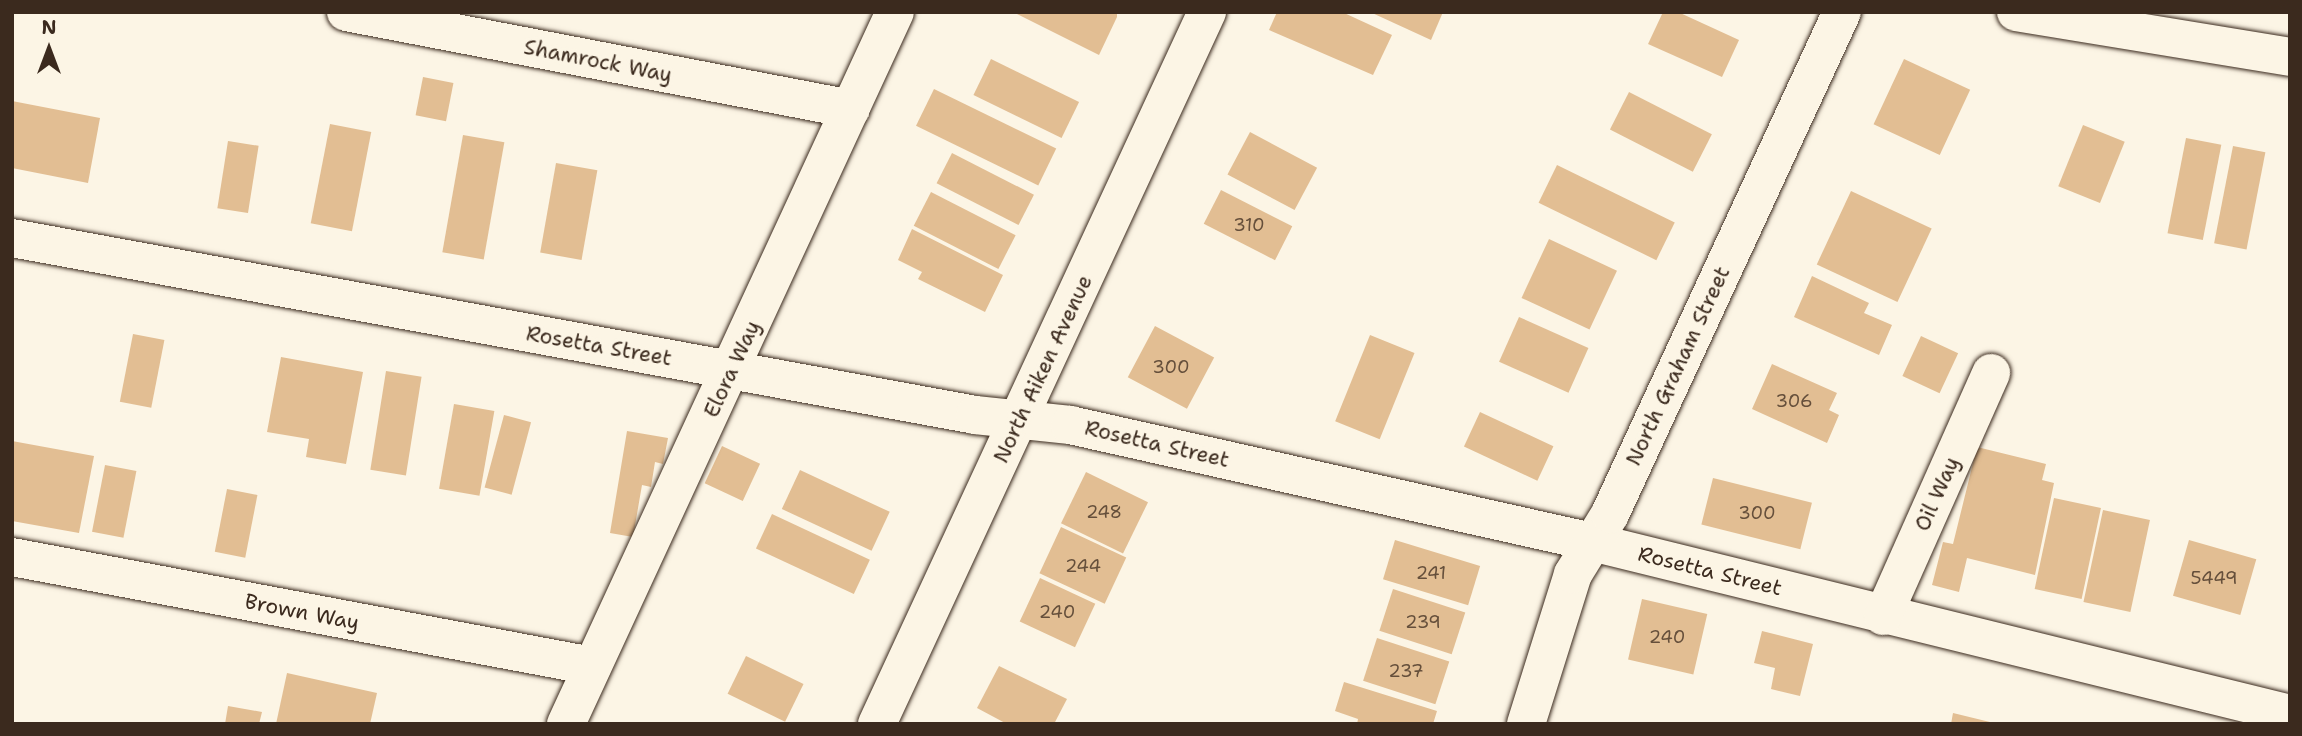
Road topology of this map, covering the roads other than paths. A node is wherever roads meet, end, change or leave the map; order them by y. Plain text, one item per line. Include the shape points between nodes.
1 (346, 12) edge
2 (895, 12) edge
3 (1207, 12) edge
4 (1842, 12) edge
5 (2016, 12) edge
6 (2290, 57) edge
7 (851, 109) junction
8 (12, 238) edge
9 (732, 370) junction
10 (1991, 373) dead end
11 (1021, 418) junction
12 (1592, 542) junction
13 (12, 558) edge
14 (1883, 616) junction
15 (592, 666) junction
16 (2290, 714) edge
17 (566, 724) edge
18 (877, 724) edge
19 (1526, 724) edge

1 - 7 street, Shamrock Way
2 - 7 street, Elora Way
3 - 11 street, North Aiken Avenue
4 - 12 street, North Graham Street via 1610,514
5 - 6 street
7 - 9 street, Elora Way
8 - 9 street, Rosetta Street
9 - 11 street, Rosetta Street via 975,415
9 - 15 street, Elora Way
10 - 14 street, Oil Way
11 - 12 street, Rosetta Street via 1070,425
11 - 18 street, North Aiken Avenue
12 - 14 street, Rosetta Street
12 - 19 street, North Graham Street via 1573,574
13 - 15 street, Brown Way
14 - 16 street, Rosetta Street
15 - 17 street, Elora Way

